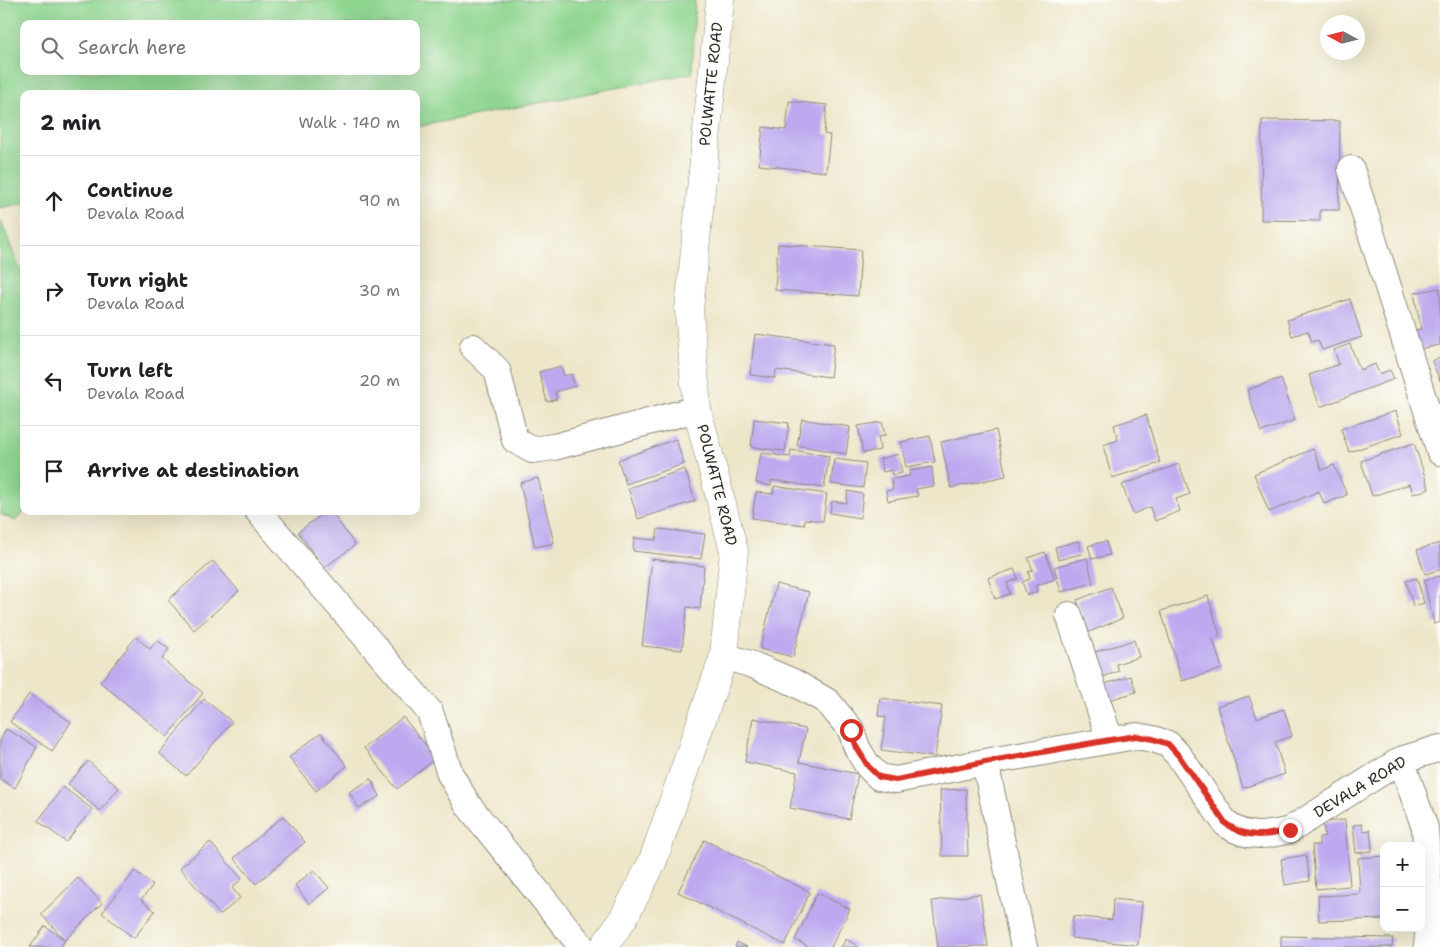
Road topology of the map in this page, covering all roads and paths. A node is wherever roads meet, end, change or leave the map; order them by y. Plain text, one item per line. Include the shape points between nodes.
1 (720, 0) edge
2 (1351, 169) dead end
3 (473, 347) dead end
4 (697, 409) junction
5 (1440, 452) edge
6 (261, 515) edge
7 (1069, 615) dead end
8 (724, 656) junction
9 (1110, 740) junction
10 (1440, 748) edge
11 (1401, 760) junction
12 (985, 762) junction
13 (582, 947) edge
14 (604, 947) edge
15 (1024, 947) edge
16 (1427, 947) edge

1 - 4 street, POLWATTE ROAD via 689,310
2 - 5 street
3 - 4 street via 497,370 515,440 532,450 554,448
4 - 8 street, POLWATTE ROAD via 734,551
6 - 13 street via 430,712 450,774 468,805
7 - 9 street
8 - 12 street, DEVALA ROAD via 793,682 828,702 851,730 857,748 879,777 896,780
8 - 14 street, POLWATTE ROAD via 652,863
9 - 11 street, DEVALA ROAD via 1136,736 1168,744 1226,824 1245,834 1275,834 1290,830
9 - 12 street, DEVALA ROAD
10 - 11 street, DEVALA ROAD
11 - 16 street via 1425,828 1430,906
12 - 15 street

